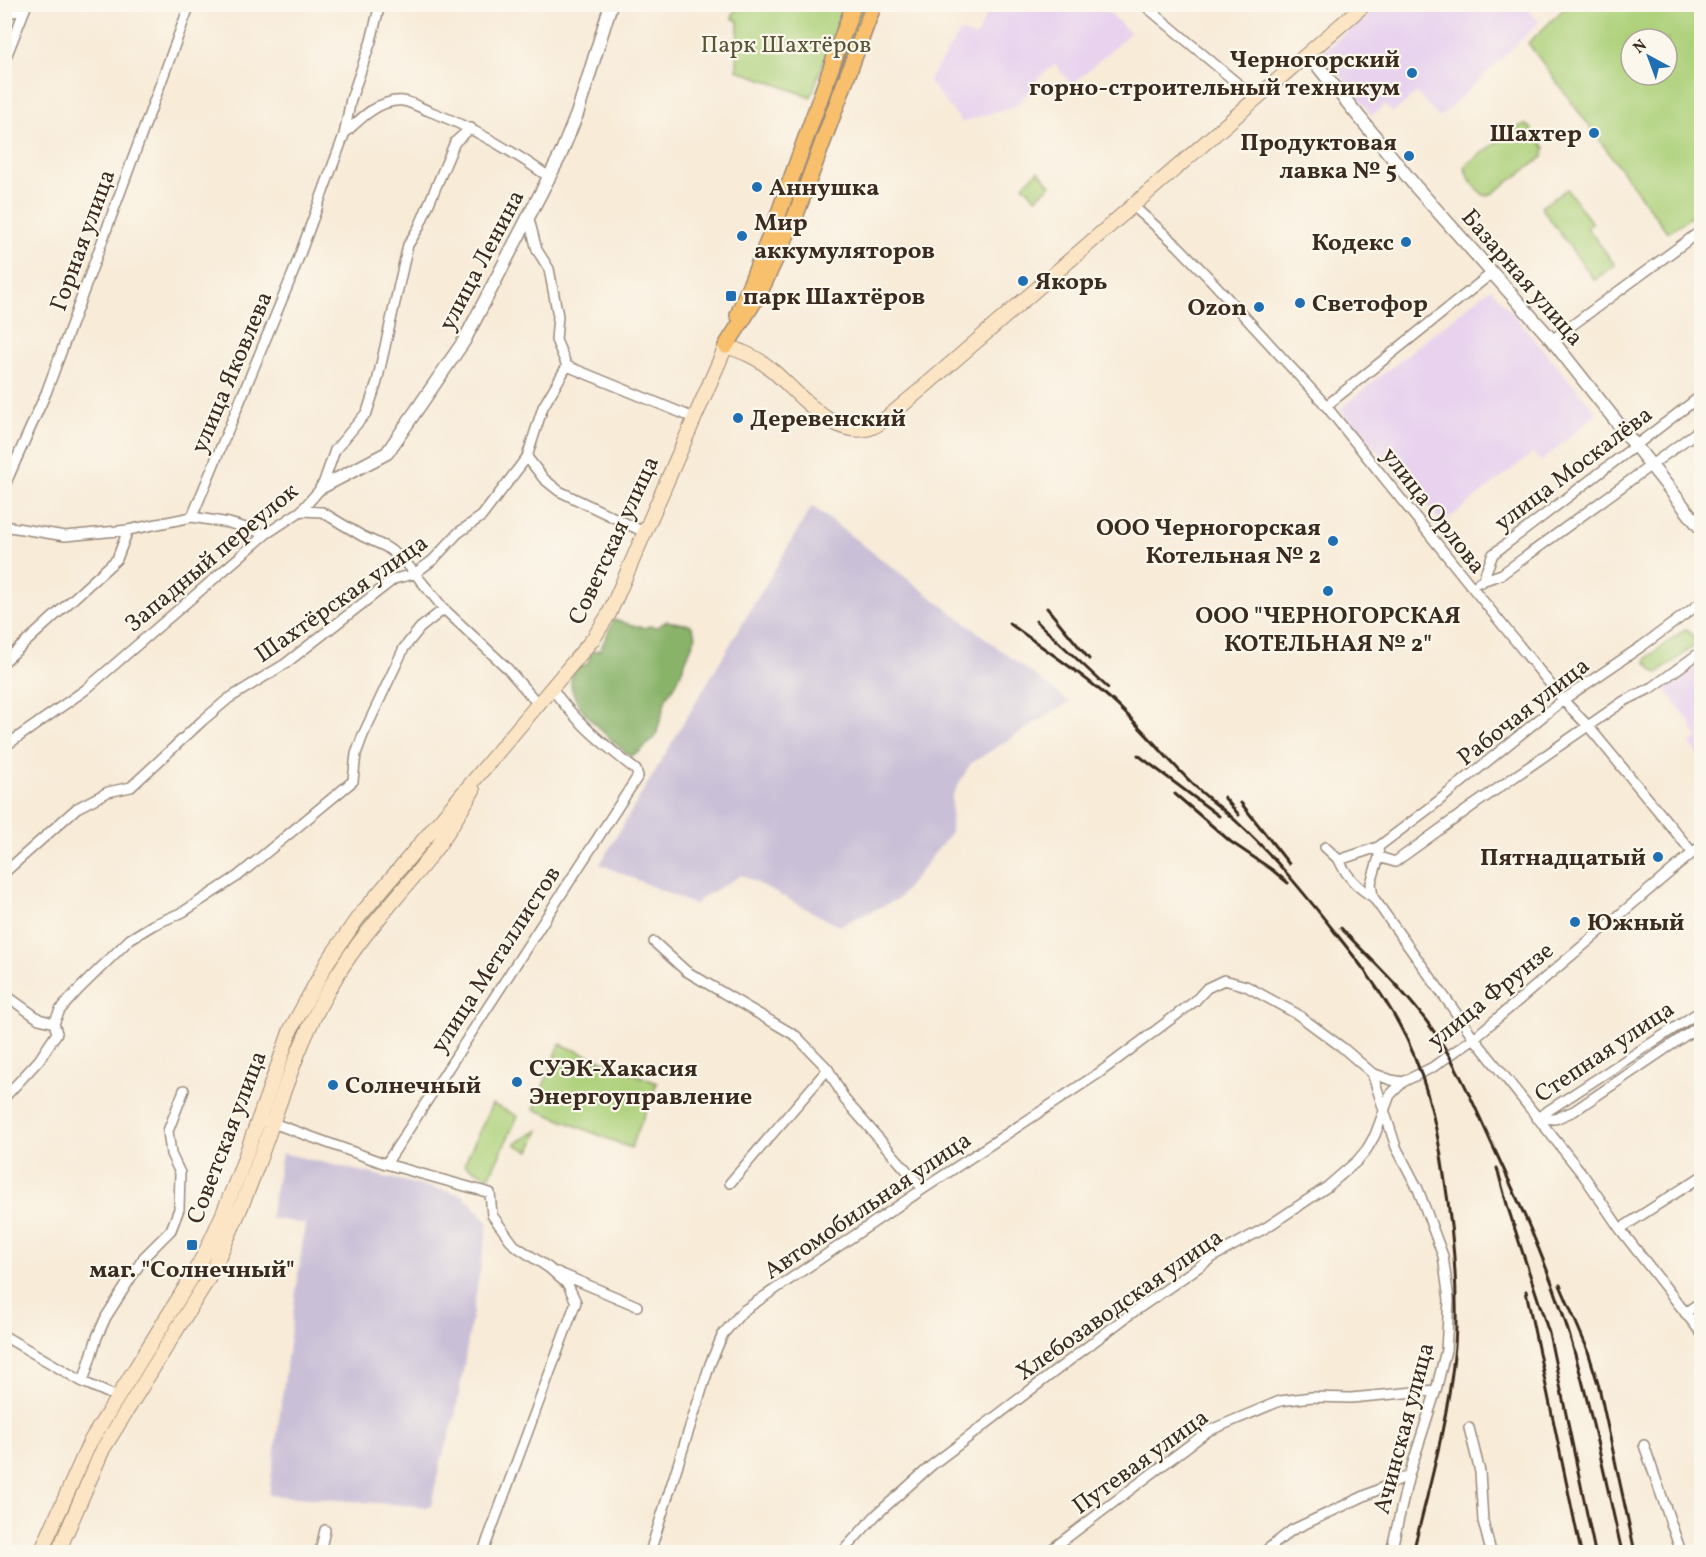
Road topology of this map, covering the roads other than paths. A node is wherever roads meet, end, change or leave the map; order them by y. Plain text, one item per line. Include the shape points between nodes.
1 (190, 4) edge
2 (380, 4) edge
3 (611, 4) edge
4 (854, 4) edge
5 (874, 4) edge
6 (1143, 4) edge
7 (1365, 4) edge
8 (26, 7) edge
9 (4, 10) edge
10 (4, 31) edge
11 (13, 40) junction
12 (1308, 54) junction
13 (4, 62) edge
14 (1256, 99) junction
15 (471, 128) junction
16 (344, 135) junction
17 (549, 177) junction
18 (1132, 206) junction
19 (529, 219) junction
20 (1701, 231) edge
21 (1492, 273) junction
22 (1552, 340) junction
23 (726, 346) junction
24 (567, 366) junction
25 (1701, 394) edge
26 (1326, 406) junction
27 (694, 418) junction
28 (1701, 428) edge
29 (1634, 445) junction
30 (527, 457) junction
31 (1651, 466) junction
32 (4, 487) edge
33 (322, 487) junction
34 (301, 511) junction
35 (192, 517) junction
36 (4, 526) edge
37 (128, 530) junction
38 (1701, 530) edge
39 (644, 532) junction
40 (266, 534) junction
41 (414, 574) junction
42 (1482, 582) junction
43 (1468, 584) junction
44 (1701, 602) edge
45 (444, 609) junction
46 (1701, 651) edge
47 (4, 662) edge
48 (552, 688) junction
49 (1563, 700) junction
50 (538, 705) junction
51 (1589, 727) junction
52 (6, 748) edge
53 (490, 763) junction
54 (1701, 845) edge
55 (1325, 847) dead end
56 (1379, 852) junction
57 (1692, 852) junction
58 (1339, 860) junction
59 (4, 873) edge
60 (1373, 897) junction
61 (654, 942) dead end
62 (4, 994) edge
63 (1701, 1010) edge
64 (54, 1023) junction
65 (1701, 1024) edge
66 (1474, 1038) junction
67 (276, 1069) junction
68 (828, 1069) junction
69 (1372, 1073) junction
70 (291, 1074) junction
71 (1403, 1082) junction
72 (184, 1090) dead end
73 (4, 1098) edge
74 (1384, 1108) junction
75 (260, 1118) junction
76 (1537, 1118) junction
77 (273, 1123) junction
78 (386, 1164) junction
79 (1701, 1176) edge
80 (730, 1183) dead end
81 (923, 1189) junction
82 (1620, 1229) junction
83 (549, 1268) junction
84 (1701, 1301) edge
85 (637, 1306) dead end
86 (1685, 1313) junction
87 (1701, 1334) edge
88 (4, 1336) edge
89 (83, 1382) junction
90 (1436, 1390) junction
91 (117, 1397) junction
92 (1469, 1428) dead end
93 (1644, 1445) dead end
94 (1409, 1475) junction
95 (325, 1530) dead end
96 (41, 1552) edge
97 (58, 1552) edge
98 (320, 1552) edge
99 (483, 1552) edge
100 (650, 1552) edge
101 (842, 1552) edge
102 (1048, 1552) edge
103 (1264, 1552) edge
104 (1391, 1552) edge
105 (1491, 1552) edge
106 (1681, 1552) edge

1 - 32 street, Горная улица via 46,393
2 - 16 street, улица Яковлева
3 - 17 street, улица Ленина via 576,114
4 - 23 main road, Советская улица via 776,221
5 - 23 main road, Советская улица via 795,217 759,294
6 - 14 street
7 - 12 main road
8 - 9 street via 13,12
8 - 11 street
10 - 11 street
11 - 13 street
12 - 14 main road
12 - 21 street, Базарная улица
14 - 18 main road
15 - 16 street via 403,101 365,113
15 - 17 street
15 - 33 street, Западный переулок via 455,142 408,244 367,412 335,450
16 - 35 street, улица Яковлева via 293,273
17 - 19 street, улица Ленина
18 - 23 main road via 918,392 872,427 856,430 836,424 769,367
18 - 26 street, улица Орлова via 1178,246
19 - 24 street via 537,250 549,268 558,316 555,340
19 - 33 street, улица Ленина via 464,341 387,453
20 - 22 street
21 - 22 street, Базарная улица
21 - 26 street
22 - 29 street, Базарная улица
23 - 27 main road, Советская улица
24 - 27 street
24 - 30 street, Шахтёрская улица via 543,407
25 - 29 street, улица Москалёва
26 - 43 street, улица Орлова
27 - 39 main road, Советская улица
28 - 31 street, улица Москалёва
29 - 31 street, Базарная улица
29 - 42 street, улица Москалёва via 1493,554
30 - 39 street via 559,491
30 - 41 street, Шахтёрская улица via 482,516
31 - 38 street, Базарная улица
31 - 42 street, улица Москалёва via 1502,574
33 - 34 street, Западный переулок
34 - 40 street, Западный переулок
34 - 41 street via 322,512 386,547
35 - 37 street
35 - 40 street
36 - 37 street via 65,536
37 - 47 street via 117,559
39 - 48 main road, Советская улица via 609,614
40 - 52 street, Западный переулок via 84,690
41 - 45 street
41 - 59 street, Шахтёрская улица via 394,579 285,664 228,699 131,787 108,792 77,808
42 - 43 street, улица Москалёва
43 - 49 street, улица Орлова
44 - 49 street, Рабочая улица
45 - 50 street via 506,667
45 - 64 street via 420,628 404,648 363,735 353,780 238,876 183,912 130,939 60,1010
46 - 51 street, Рабочая улица
48 - 50 main road, Советская улица
48 - 78 street, улица Металлистов via 562,703 638,776
49 - 51 street, улица Орлова
49 - 56 street, Рабочая улица
50 - 53 main road, Советская улица
51 - 56 street, Рабочая улица via 1395,862
51 - 57 street, улица Орлова
53 - 67 main road, Советская улица via 357,919 328,961 291,1029
53 - 70 main road, Советская улица via 447,834 344,962 313,1018
54 - 57 street, улица Фрунзе
55 - 58 street
56 - 58 street
56 - 60 street via 1371,883
57 - 66 street, улица Фрунзе
58 - 60 street via 1354,883
60 - 66 street
61 - 68 street via 686,971 796,1036
62 - 64 street via 39,1019
63 - 76 street, Степная улица
64 - 73 street via 57,1033 39,1060
65 - 76 street, Степная улица via 1574,1111 1555,1119
66 - 71 street, улица Фрунзе via 1433,1067
66 - 76 street
67 - 70 main road
67 - 75 main road, Советская улица
68 - 80 street
68 - 81 street via 845,1100
69 - 71 street
69 - 74 street, Ачинская улица
69 - 81 street, Автомобильная улица via 1297,1014 1246,986 1224,980 1207,988 1099,1073
70 - 77 main road, Советская улица
71 - 74 street, Хлебозаводская улица
72 - 89 street via 168,1131 171,1154 180,1173 179,1209 171,1230 144,1257 106,1317
74 - 90 street, Ачинская улица via 1396,1147 1418,1189 1443,1256 1449,1300 1446,1350
74 - 101 street, Хлебозаводская улица via 1367,1149 1327,1187 1216,1255 1130,1315 932,1465
75 - 77 street
75 - 91 main road, Советская улица via 206,1251
76 - 82 street
77 - 78 street
77 - 97 main road, Советская улица via 208,1279 103,1449
78 - 83 street via 490,1193 492,1215 514,1245
79 - 82 street
81 - 100 street, Автомобильная улица via 743,1311 723,1334
82 - 86 street
83 - 85 street
83 - 99 street via 568,1286 576,1302
84 - 86 street
86 - 87 street
88 - 89 street
89 - 91 street
90 - 94 street, Ачинская улица
90 - 102 street, Путевая улица via 1280,1401 1229,1422 1208,1431
91 - 96 main road, Советская улица via 90,1442
92 - 105 street
93 - 106 street
94 - 103 street via 1292,1530
94 - 104 street, Ачинская улица
95 - 98 street

